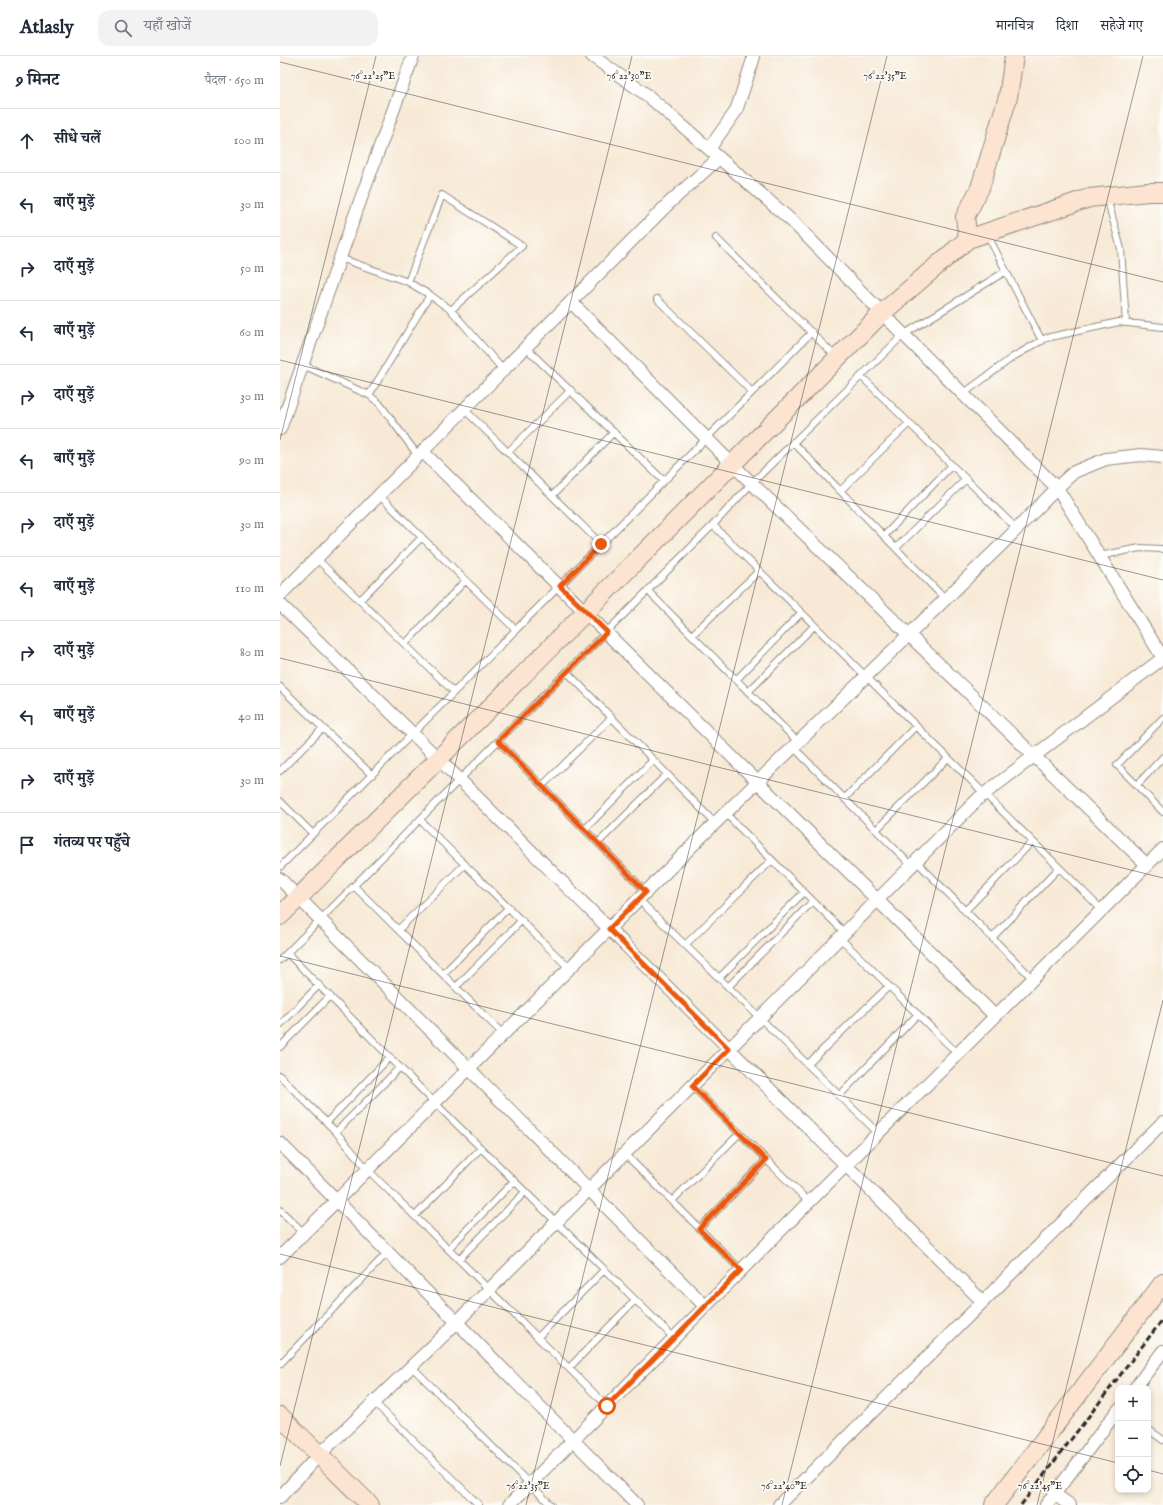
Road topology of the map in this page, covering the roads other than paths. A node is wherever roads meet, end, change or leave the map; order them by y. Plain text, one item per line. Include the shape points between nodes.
1 (413, 56) edge
2 (592, 56) edge
3 (753, 56) edge
4 (1014, 56) edge
5 (709, 149) junction
6 (719, 158) junction
7 (1163, 192) edge
8 (1107, 197) junction
9 (986, 233) junction
10 (716, 238) dead end
11 (968, 239) junction
12 (340, 258) junction
13 (1006, 271) junction
14 (408, 282) junction
15 (430, 295) junction
16 (657, 300) dead end
17 (571, 302) junction
18 (451, 310) junction
19 (882, 313) junction
20 (1126, 323) junction
21 (1163, 327) edge
22 (812, 332) junction
23 (903, 335) junction
24 (1042, 341) junction
25 (526, 348) junction
26 (838, 358) junction
27 (303, 364) junction
28 (504, 371) junction
29 (861, 376) junction
30 (571, 390) junction
31 (752, 392) junction
32 (963, 394) junction
33 (369, 395) junction
34 (465, 410) junction
35 (909, 423) junction
36 (280, 429) edge
37 (614, 432) junction
38 (706, 438) junction
39 (793, 442) junction
40 (508, 452) junction
41 (421, 454) junction
42 (1163, 457) edge
43 (732, 464) junction
44 (952, 465) junction
45 (966, 479) junction
46 (664, 481) junction
47 (752, 483) junction
48 (1056, 488) junction
49 (840, 490) junction
50 (380, 496) junction
51 (552, 496) junction
52 (713, 525) junction
53 (1017, 529) junction
54 (884, 536) junction
55 (422, 537) junction
56 (601, 544) junction
57 (896, 548) junction
58 (1163, 549) edge
59 (1099, 556) junction
60 (317, 559) junction
61 (759, 571) junction
62 (466, 580) junction
63 (560, 586) junction
64 (648, 590) junction
65 (280, 595) edge
66 (360, 600) junction
67 (945, 600) junction
68 (280, 604) edge
69 (586, 612) junction
70 (801, 612) junction
71 (814, 626) junction
72 (516, 630) junction
73 (607, 632) junction
74 (692, 635) junction
75 (908, 635) junction
76 (405, 644) junction
77 (1163, 658) edge
78 (567, 672) junction
79 (866, 676) junction
80 (736, 680) junction
81 (280, 687) edge
82 (454, 692) junction
83 (748, 692) junction
84 (611, 718) junction
85 (1163, 718) edge
86 (916, 726) junction
87 (323, 728) junction
88 (413, 734) junction
89 (498, 741) junction
90 (796, 744) junction
91 (1034, 756) junction
92 (1163, 757) edge
93 (948, 758) junction
94 (439, 759) junction
95 (653, 760) junction
96 (280, 771) edge
97 (667, 774) junction
98 (372, 775) junction
99 (460, 780) junction
100 (758, 781) junction
101 (1137, 785) junction
102 (542, 786) junction
103 (984, 794) junction
104 (845, 798) junction
105 (280, 801) edge
106 (1163, 812) edge
107 (725, 813) junction
108 (420, 820) junction
109 (715, 823) junction
110 (584, 829) junction
111 (876, 830) junction
112 (313, 834) junction
113 (1032, 842) junction
114 (598, 843) junction
115 (1163, 849) edge
116 (772, 860) junction
117 (465, 864) junction
118 (914, 864) junction
119 (1147, 866) junction
120 (280, 867) edge
121 (1059, 868) junction
122 (280, 879) edge
123 (354, 886) junction
124 (804, 892) junction
125 (642, 895) junction
126 (299, 898) junction
127 (878, 900) junction
128 (813, 901) junction
129 (509, 908) junction
130 (1102, 910) junction
131 (965, 911) junction
132 (280, 916) edge
133 (321, 920) junction
134 (522, 920) junction
135 (609, 929) junction
136 (398, 930) junction
137 (843, 936) junction
138 (992, 938) junction
139 (685, 945) junction
140 (288, 953) junction
141 (280, 960) edge
142 (569, 968) junction
143 (443, 974) junction
144 (719, 978) junction
145 (1033, 979) junction
146 (319, 985) junction
147 (889, 986) junction
148 (456, 987) junction
149 (728, 987) junction
150 (330, 996) junction
151 (918, 1014) junction
152 (996, 1016) junction
153 (760, 1018) junction
154 (280, 1025) edge
155 (503, 1034) junction
156 (280, 1047) edge
157 (729, 1049) junction
158 (958, 1054) junction
159 (390, 1057) junction
160 (808, 1064) junction
161 (400, 1067) junction
162 (469, 1068) junction
163 (280, 1076) edge
164 (692, 1086) junction
165 (839, 1096) junction
166 (434, 1102) junction
167 (327, 1122) junction
168 (1163, 1122) edge
169 (336, 1132) junction
170 (740, 1133) junction
171 (878, 1133) junction
172 (280, 1143) edge
173 (481, 1148) junction
174 (624, 1153) junction
175 (766, 1160) junction
176 (846, 1165) junction
177 (368, 1169) junction
178 (514, 1181) junction
179 (589, 1189) junction
180 (525, 1192) junction
181 (337, 1200) junction
182 (672, 1201) junction
183 (809, 1202) junction
184 (280, 1210) edge
185 (415, 1216) junction
186 (556, 1222) junction
187 (699, 1229) junction
188 (304, 1233) junction
189 (448, 1249) junction
190 (388, 1252) junction
191 (280, 1257) edge
192 (459, 1259) junction
193 (604, 1270) junction
194 (741, 1270) junction
195 (1163, 1283) edge
196 (489, 1289) junction
197 (635, 1300) junction
198 (983, 1302) junction
199 (706, 1306) junction
200 (456, 1322) junction
201 (538, 1337) junction
202 (674, 1338) junction
203 (1163, 1351) edge
204 (280, 1364) edge
205 (1159, 1365) edge
206 (411, 1366) junction
207 (569, 1368) junction
208 (1138, 1385) edge
209 (374, 1402) junction
210 (607, 1406) junction
211 (1115, 1414) edge
212 (280, 1416) edge
213 (1151, 1431) edge
214 (573, 1440) junction
215 (1163, 1440) edge
216 (319, 1455) junction
217 (530, 1484) junction
218 (1054, 1494) junction
219 (280, 1497) edge
220 (370, 1505) edge
221 (479, 1505) edge
222 (508, 1505) edge
223 (551, 1505) edge
224 (637, 1505) edge
225 (779, 1505) edge
226 (994, 1505) edge
227 (1046, 1505) edge
228 (1070, 1505) edge

1 - 12 street
2 - 5 street via 647,95
3 - 5 street via 736,111
4 - 11 street via 1008,97 980,188 965,217
5 - 6 street
6 - 17 street via 668,204
6 - 19 street via 792,222
7 - 8 street
8 - 9 street via 1089,198
8 - 20 lane via 1121,249
9 - 11 street
9 - 13 lane
10 - 22 lane
11 - 19 street
12 - 14 lane
12 - 27 street
13 - 23 lane
13 - 24 lane
14 - 15 lane
14 - 18 lane via 442,195 522,246
15 - 18 lane
15 - 33 lane
16 - 31 lane
17 - 25 street
17 - 38 street
18 - 28 lane
19 - 23 street
19 - 26 street
20 - 21 lane
20 - 24 lane via 1119,322
22 - 26 lane
22 - 31 lane
23 - 29 lane
23 - 32 street
24 - 32 lane via 1012,356
25 - 28 street
25 - 30 lane
26 - 43 street
27 - 33 lane
27 - 36 street
28 - 34 street
29 - 35 lane
29 - 39 lane
30 - 37 lane
30 - 40 lane
31 - 38 lane
32 - 48 street
33 - 41 lane via 379,403
34 - 40 lane
34 - 41 street
35 - 44 lane
35 - 49 lane
37 - 46 lane
37 - 51 lane
38 - 43 street
38 - 46 lane
39 - 47 lane
39 - 49 lane
40 - 51 lane
41 - 50 street
41 - 63 street
42 - 48 street via 1140,454 1106,459 1074,472
43 - 47 street
43 - 69 street
44 - 45 lane
44 - 54 lane
45 - 53 lane
45 - 57 lane
46 - 56 lane
47 - 52 lane
47 - 75 street
48 - 53 street
48 - 59 street
49 - 54 lane
50 - 55 lane
50 - 60 street
51 - 56 lane
52 - 61 lane
52 - 64 lane
53 - 67 street
54 - 57 lane
55 - 62 lane
55 - 66 lane
56 - 63 lane
57 - 67 lane
58 - 59 lane via 1140,548
59 - 77 street
60 - 65 street
60 - 66 lane
61 - 70 lane
61 - 74 lane
62 - 72 lane
62 - 76 lane
63 - 69 street
63 - 72 lane
64 - 73 lane
64 - 74 lane
66 - 76 lane
67 - 75 street
68 - 88 street
69 - 73 street
69 - 94 street
70 - 71 lane
70 - 80 lane
71 - 79 lane
71 - 83 lane
72 - 82 lane
73 - 78 lane
73 - 100 street
74 - 80 lane
75 - 79 street
75 - 91 street
76 - 82 lane
77 - 91 street
78 - 84 lane
78 - 89 lane
79 - 86 lane
79 - 90 street
80 - 83 lane
81 - 87 lane
82 - 88 lane
83 - 90 lane
84 - 95 lane
84 - 102 lane
85 - 101 lane via 1117,765
86 - 93 lane
86 - 104 lane
87 - 96 lane
87 - 98 lane
88 - 94 street
88 - 98 lane
89 - 99 lane
89 - 102 lane
90 - 100 street
90 - 104 lane
91 - 103 street
91 - 119 street
92 - 101 lane
93 - 103 lane
93 - 111 lane
94 - 99 street
94 - 126 street
95 - 97 lane
95 - 110 lane
97 - 109 lane
97 - 114 lane
98 - 112 lane
99 - 108 lane
99 - 135 street
100 - 107 street
100 - 127 street
101 - 106 lane
102 - 110 lane
103 - 113 lane
103 - 118 street
104 - 111 lane
105 - 112 lane
107 - 109 street
107 - 116 lane
108 - 117 lane
108 - 123 lane
109 - 125 street
110 - 114 lane
111 - 118 lane
112 - 120 lane
113 - 121 lane
113 - 131 lane
114 - 125 lane
115 - 119 street
116 - 124 lane
116 - 139 lane
117 - 129 lane
117 - 136 lane
118 - 127 street
118 - 131 lane
119 - 130 street
121 - 130 lane
121 - 138 lane
122 - 126 street
123 - 133 lane
123 - 136 lane
124 - 128 lane
124 - 144 lane
125 - 135 street
125 - 139 lane
126 - 132 street
126 - 133 street
127 - 137 street
127 - 152 street
128 - 137 lane
128 - 149 lane
129 - 134 lane
129 - 143 lane
130 - 145 street
131 - 138 lane
133 - 140 lane
133 - 162 street
134 - 142 lane
134 - 148 lane
135 - 142 street
135 - 157 street
136 - 143 lane
137 - 147 lane
137 - 153 street
138 - 145 lane
139 - 144 lane
140 - 141 lane
140 - 146 lane
142 - 155 street
143 - 148 lane
144 - 149 lane
145 - 152 street
146 - 150 lane
146 - 154 lane
147 - 151 lane
147 - 160 lane
148 - 155 lane
149 - 153 lane
150 - 156 lane
150 - 159 lane
151 - 158 lane
151 - 165 lane
152 - 158 street
153 - 157 street
153 - 160 lane
155 - 162 street
157 - 164 street
157 - 176 street
158 - 171 street
159 - 161 lane
159 - 167 lane
160 - 165 lane
161 - 166 lane
161 - 169 lane
162 - 166 street
162 - 179 street
163 - 167 lane
164 - 170 lane
164 - 174 street
165 - 171 lane
166 - 173 lane
166 - 177 street
167 - 169 lane
168 - 198 street
169 - 177 lane
170 - 175 lane
170 - 182 lane
171 - 176 street
172 - 181 street
173 - 178 lane
173 - 185 lane
174 - 179 street
174 - 182 lane
175 - 183 lane
175 - 187 lane
176 - 183 street
176 - 198 street
177 - 181 street
177 - 185 lane
178 - 180 lane
178 - 189 lane
179 - 186 street
179 - 199 street
180 - 186 lane
180 - 192 lane
181 - 188 street
181 - 190 street
182 - 187 lane
183 - 194 street
184 - 188 lane
185 - 189 lane
186 - 193 lane
186 - 196 street
187 - 194 lane
188 - 191 street
189 - 192 lane
190 - 200 street
190 - 204 lane
192 - 196 lane
193 - 197 lane
193 - 201 lane
194 - 199 street
195 - 226 street
196 - 200 street
196 - 201 lane
197 - 202 lane
197 - 207 lane
198 - 225 street
199 - 202 street
200 - 206 street
200 - 214 street
201 - 207 lane
202 - 210 street
203 - 205 street
205 - 208 street
206 - 209 street
206 - 217 lane
207 - 210 lane
209 - 216 street
209 - 221 lane
210 - 214 street
211 - 218 street
212 - 216 street
213 - 215 lane
214 - 217 street
214 - 224 street
216 - 219 street
216 - 220 street
217 - 222 street
217 - 223 lane
218 - 227 street
218 - 228 street

